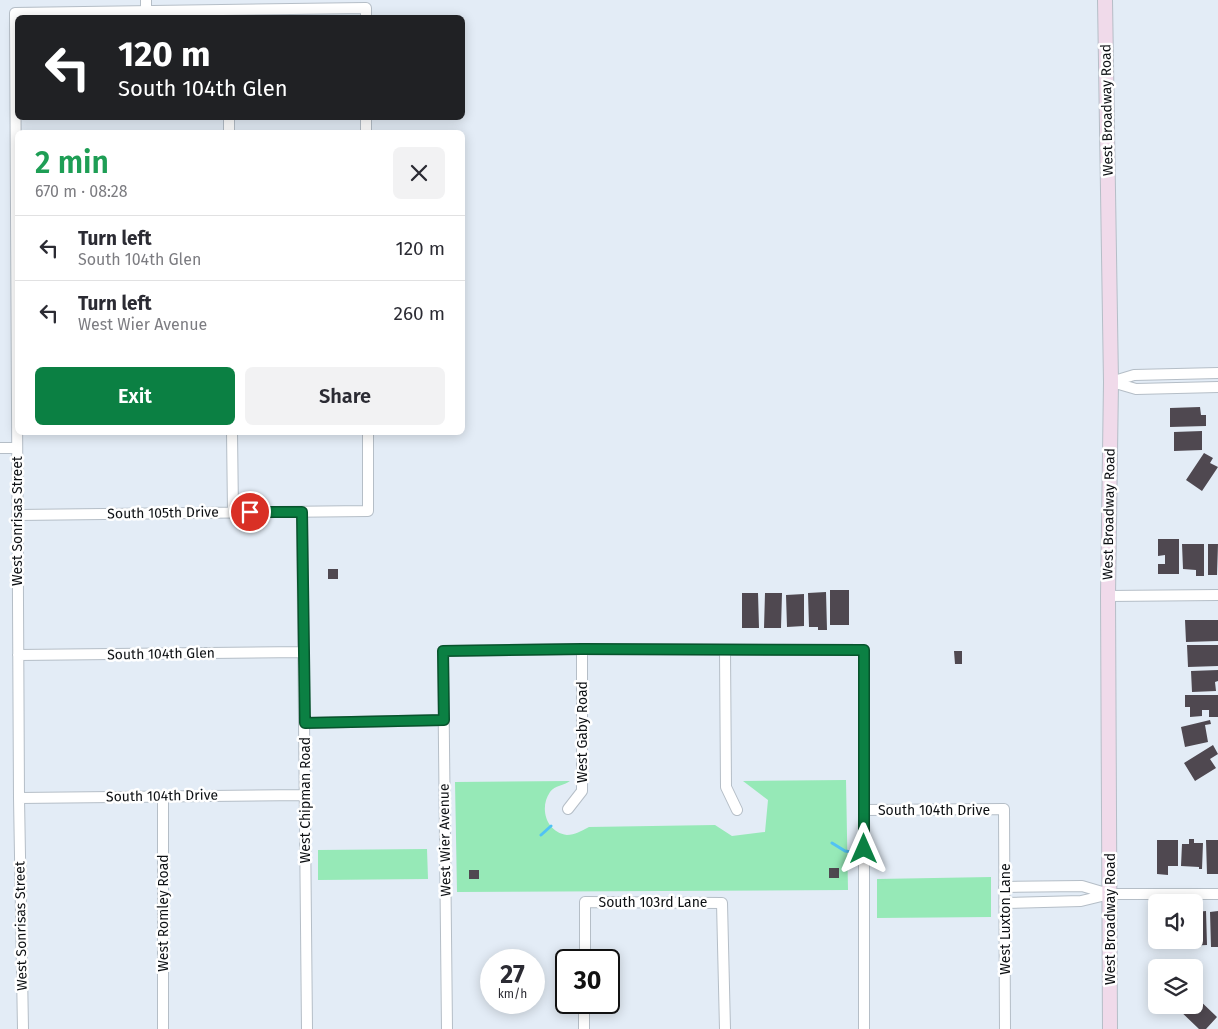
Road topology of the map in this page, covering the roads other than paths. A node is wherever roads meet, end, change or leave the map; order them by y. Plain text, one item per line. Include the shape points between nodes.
1 (1105, 0) edge
2 (146, 5) edge
3 (366, 13) edge
4 (228, 14) edge
5 (15, 15) edge
6 (1218, 373) edge
7 (1111, 382) junction
8 (1218, 387) edge
9 (17, 435) edge
10 (232, 435) edge
11 (368, 435) edge
12 (0, 448) edge
13 (17, 448) junction
14 (233, 512) junction
15 (302, 512) junction
16 (17, 515) junction
17 (1108, 596) junction
18 (1218, 596) edge
19 (582, 649) junction
20 (725, 651) junction
21 (304, 652) junction
22 (18, 656) junction
23 (444, 720) junction
24 (305, 723) junction
25 (305, 794) junction
26 (163, 796) junction
27 (19, 798) junction
28 (568, 809) dead end
29 (737, 810) dead end
30 (864, 810) junction
31 (1004, 810) joint
32 (1004, 887) junction
33 (1110, 894) junction
34 (1218, 894) edge
35 (1005, 903) junction
36 (584, 949) edge
37 (584, 1014) edge
38 (23, 1029) edge
39 (163, 1029) edge
40 (307, 1029) edge
41 (447, 1029) edge
42 (584, 1029) edge
43 (725, 1029) edge
44 (864, 1029) edge
45 (1005, 1029) edge
46 (1110, 1029) edge

1 - 7 main road, West Broadway Road
2 - 4 street
2 - 5 street, West Sonrisas Street
3 - 4 street
6 - 7 street via 1134,375
7 - 8 street via 1136,389
7 - 17 main road, West Broadway Road
9 - 13 street, West Sonrisas Street
10 - 14 street
11 - 15 street, South 105th Drive via 368,511
12 - 13 street
13 - 16 street, West Sonrisas Street
14 - 15 street, South 105th Drive
14 - 16 street, South 105th Drive
15 - 21 street, West Chipman Road
16 - 22 street, West Sonrisas Street
17 - 18 street
17 - 33 main road, West Broadway Road
19 - 20 street
19 - 23 street, West Wier Avenue via 443,651
19 - 28 street, West Gaby Road via 582,792
20 - 29 street via 726,787
20 - 30 street via 864,650
21 - 22 street, South 104th Glen
21 - 24 street, West Chipman Road
22 - 27 street, West Sonrisas Street
23 - 24 street
23 - 41 street, West Wier Avenue
24 - 25 street, West Chipman Road
25 - 26 street, South 104th Drive
25 - 40 street, West Chipman Road
26 - 27 street, South 104th Drive
26 - 39 street, West Romley Road
27 - 38 street, West Sonrisas Street
30 - 31 street, South 104th Drive
30 - 44 street
31 - 32 street, West Luxton Lane
32 - 33 street via 1082,886
32 - 35 street, West Luxton Lane
33 - 34 street
33 - 35 street via 1081,901
33 - 46 main road, West Broadway Road
35 - 45 street, West Luxton Lane
36 - 43 street, South 103rd Lane via 585,902 722,903
37 - 42 street

